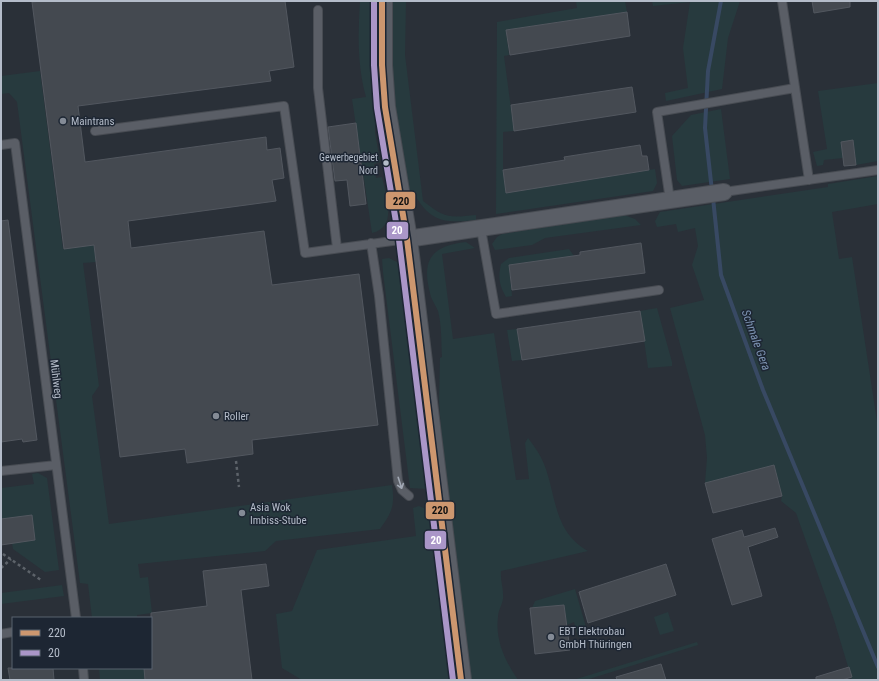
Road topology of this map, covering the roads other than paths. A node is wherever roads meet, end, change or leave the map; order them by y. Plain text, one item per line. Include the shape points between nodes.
1 (382, 1) edge
2 (782, 1) edge
3 (318, 10) dead end
4 (795, 88) junction
5 (96, 131) dead end
6 (1, 145) edge
7 (878, 170) edge
8 (809, 180) junction
9 (724, 192) joint
10 (670, 200) junction
11 (481, 229) junction
12 (407, 239) junction
13 (371, 243) junction
14 (337, 248) junction
15 (659, 290) dead end
16 (56, 465) junction
17 (1, 471) edge
18 (408, 496) dead end
19 (76, 617) edge
20 (12, 632) edge
21 (1, 634) edge
22 (83, 669) edge
23 (84, 680) edge
24 (461, 680) edge

1 - 12 street via 385,107
2 - 4 lane
3 - 14 lane via 318,88
4 - 8 lane
4 - 10 lane via 657,112
5 - 14 lane via 284,106 304,253
6 - 16 lane, Mühlweg via 15,143
7 - 8 lane
8 - 9 lane
9 - 10 street
10 - 11 street
11 - 12 street
11 - 15 lane via 496,314
12 - 13 lane
12 - 24 street
13 - 14 lane
13 -> 18 lane via 398,481
16 - 17 lane
16 - 19 lane, Mühlweg
20 - 21 lane
22 - 23 lane

